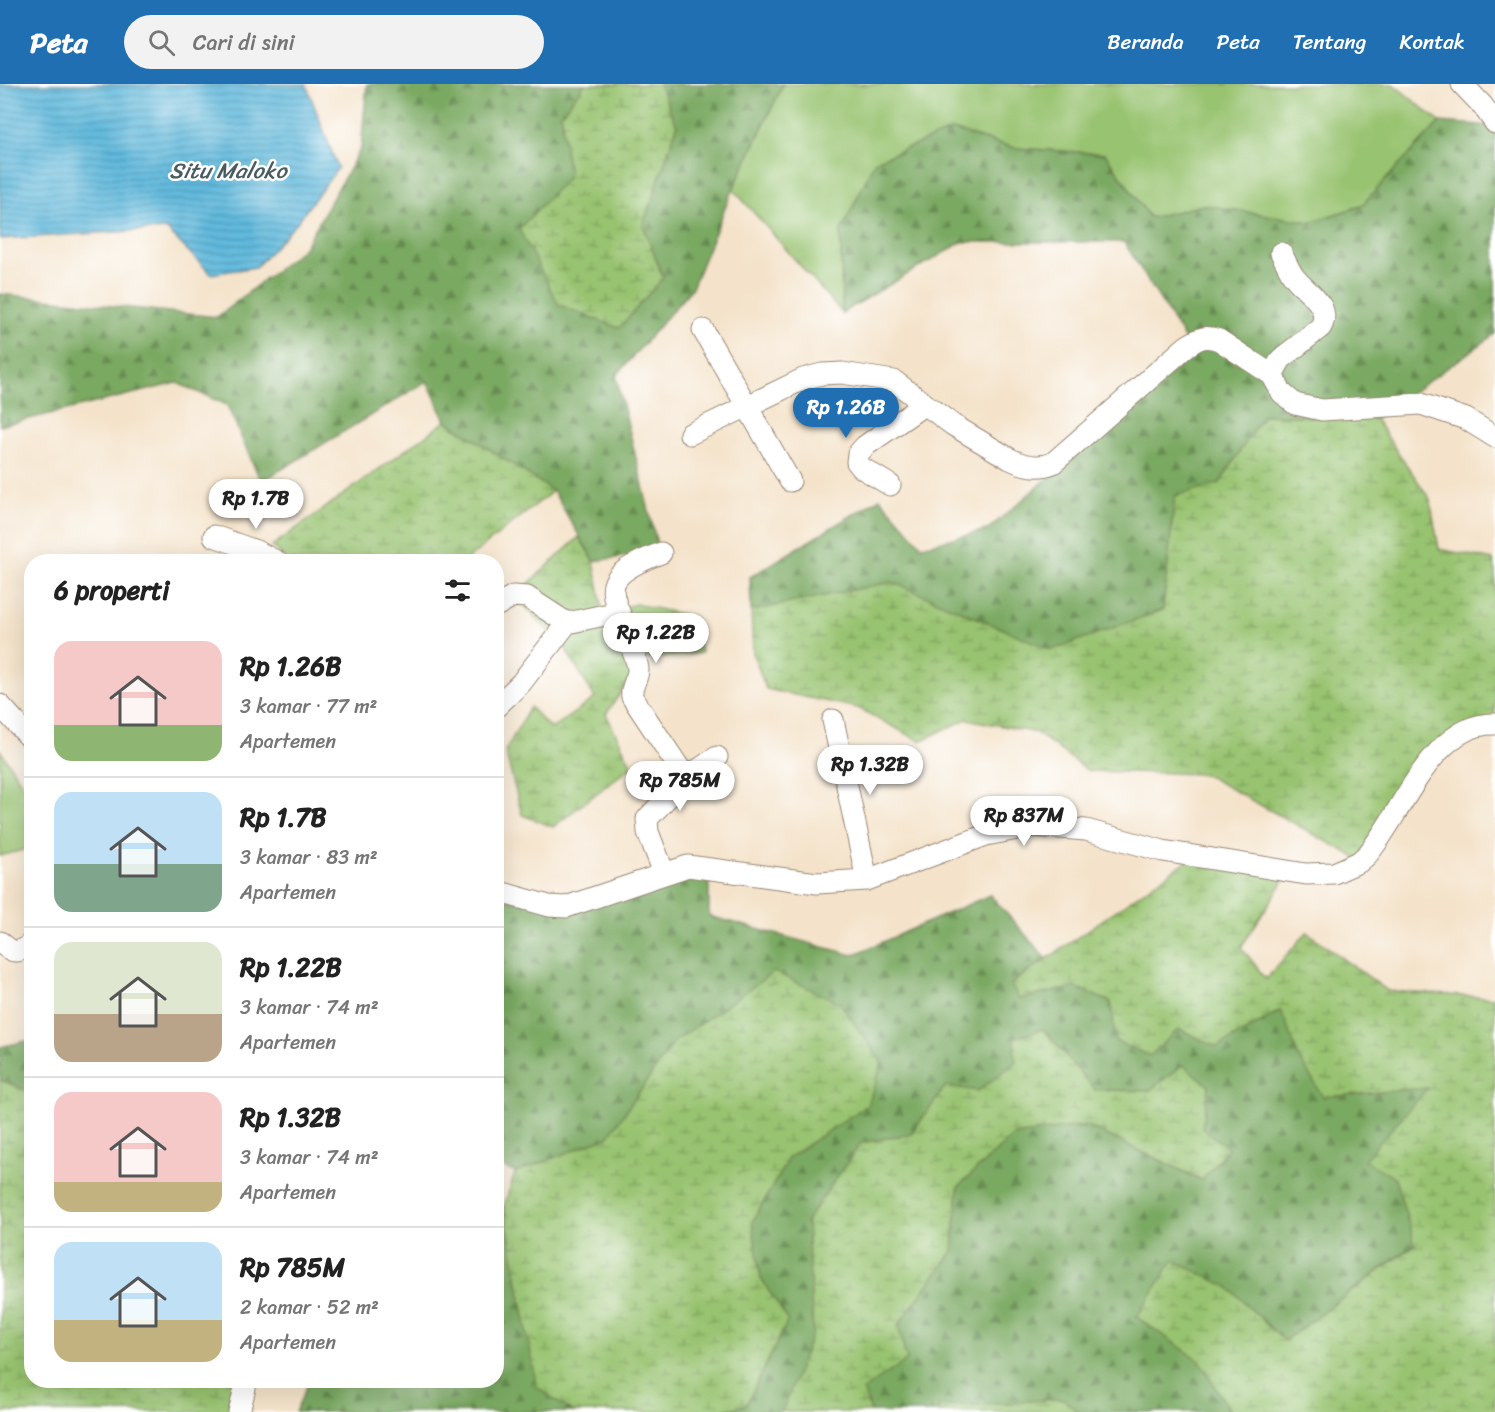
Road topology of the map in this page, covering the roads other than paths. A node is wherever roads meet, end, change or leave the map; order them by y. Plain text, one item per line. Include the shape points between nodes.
1 (1462, 84) edge
2 (1495, 123) edge
3 (1281, 253) dead end
4 (703, 330) dead end
5 (1272, 375) junction
6 (925, 404) junction
7 (749, 406) junction
8 (690, 434) dead end
9 (1495, 437) edge
10 (790, 481) dead end
11 (890, 485) dead end
12 (214, 536) dead end
13 (661, 552) dead end
14 (262, 554) edge
15 (504, 601) edge
16 (619, 612) junction
17 (567, 623) junction
18 (504, 699) edge
19 (0, 705) edge
20 (833, 720) dead end
21 (1495, 724) edge
22 (24, 731) edge
23 (717, 757) dead end
24 (686, 778) junction
25 (664, 873) junction
26 (867, 880) junction
27 (504, 893) edge
28 (0, 942) edge
29 (24, 948) edge
30 (245, 1388) edge
31 (239, 1412) edge

1 - 2 street
3 - 5 street via 1293,275 1322,305 1324,320 1321,327 1281,359
4 - 7 street
5 - 6 street via 1219,340 1199,338 1053,463 1042,468 1010,459
5 - 9 street via 1282,393 1307,408 1421,404 1466,419
6 - 7 street via 894,381 842,373 803,380
6 - 11 street via 858,454 857,462 862,468
7 - 8 street
7 - 10 street
12 - 14 street
13 - 16 street via 643,559 614,582 612,596
15 - 17 street via 513,596 527,597
16 - 17 street
16 - 24 street via 638,670 632,697
17 - 18 street
19 - 22 street
20 - 26 street
21 - 26 street via 1446,742 1377,844 1359,862 1334,873 1306,874 1163,850 1086,830 1033,825 986,835
23 - 24 street
24 - 25 street via 647,819
25 - 26 street via 688,866 817,883
25 - 27 street via 566,907
28 - 29 street via 12,953
30 - 31 street

